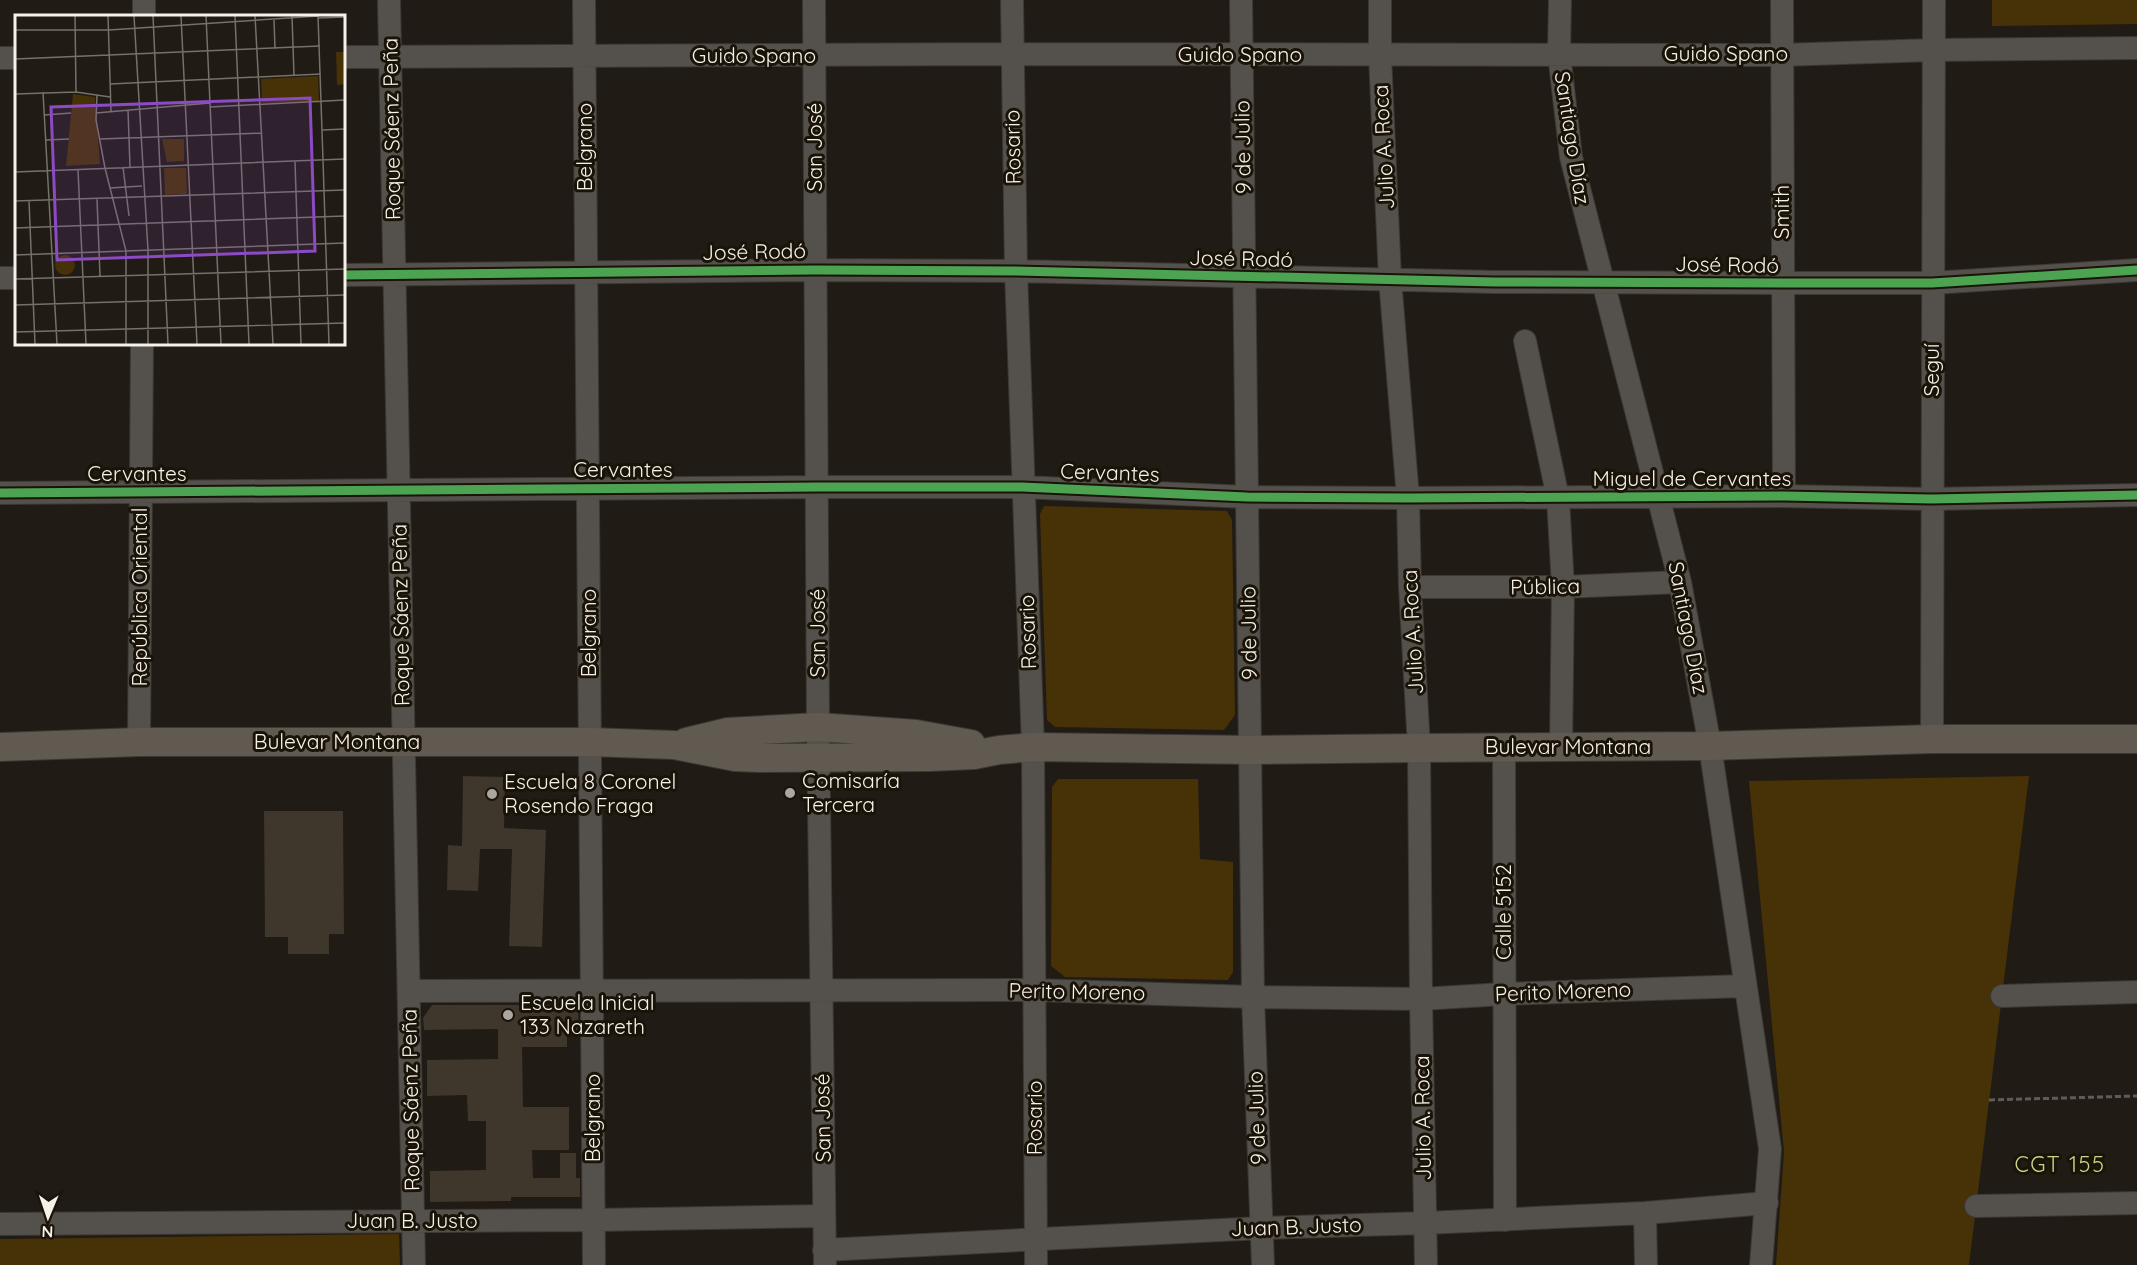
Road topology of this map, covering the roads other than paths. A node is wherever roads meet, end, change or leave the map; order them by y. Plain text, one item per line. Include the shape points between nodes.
1 (389, 0) edge
2 (584, 0) edge
3 (814, 0) edge
4 (1012, 0) edge
5 (1241, 0) edge
6 (1380, 0) edge
7 (1560, 0) edge
8 (1782, 0) edge
9 (1934, 0) edge
10 (2137, 48) edge
11 (1933, 50) junction
12 (1012, 54) junction
13 (1559, 54) junction
14 (1242, 55) junction
15 (1781, 55) junction
16 (814, 56) junction
17 (1380, 56) junction
18 (345, 57) edge
19 (391, 57) junction
20 (585, 57) junction
21 (816, 270) junction
22 (2137, 270) edge
23 (1016, 271) junction
24 (586, 272) junction
25 (395, 274) junction
26 (345, 275) edge
27 (1245, 277) junction
28 (1390, 279) junction
29 (1602, 282) junction
30 (1782, 283) junction
31 (1932, 283) junction
32 (1525, 341) dead end
33 (142, 345) edge
34 (818, 487) junction
35 (1022, 487) junction
36 (588, 489) junction
37 (399, 490) junction
38 (141, 492) junction
39 (0, 493) edge
40 (2137, 495) edge
41 (1784, 496) junction
42 (1247, 497) junction
43 (1659, 497) junction
44 (1408, 498) junction
45 (1558, 498) junction
46 (1931, 499) junction
47 (1680, 582) junction
48 (1410, 587) junction
49 (1563, 587) junction
50 (819, 727) junction
51 (2137, 739) edge
52 (1932, 740) junction
53 (139, 742) junction
54 (404, 742) junction
55 (590, 742) junction
56 (674, 745) junction
57 (1710, 746) junction
58 (0, 747) edge
59 (1032, 747) junction
60 (1504, 747) junction
61 (1561, 747) junction
62 (1419, 748) junction
63 (999, 750) junction
64 (1251, 750) junction
65 (819, 758) junction
66 (1746, 986) junction
67 (592, 990) junction
68 (822, 990) junction
69 (1034, 990) junction
70 (409, 991) junction
71 (2137, 992) edge
72 (1504, 994) junction
73 (2002, 996) dead end
74 (1253, 998) junction
75 (1421, 999) junction
76 (1767, 1203) junction
77 (2137, 1203) edge
78 (1976, 1206) dead end
79 (1645, 1213) junction
80 (824, 1216) junction
81 (594, 1220) junction
82 (1505, 1220) junction
83 (413, 1221) junction
84 (1425, 1223) junction
85 (0, 1224) edge
86 (1262, 1228) junction
87 (1035, 1239) junction
88 (824, 1257) edge
89 (414, 1265) edge
90 (594, 1265) edge
91 (1036, 1265) edge
92 (1263, 1265) edge
93 (1426, 1265) edge
94 (1646, 1265) edge
95 (1761, 1265) edge

1 - 19 street, Roque Sáenz Peña
2 - 20 street, Belgrano
3 - 16 street, San José
4 - 12 street, Rosario
5 - 14 street, 9 de Julio
6 - 17 street, Julio A. Roca
7 - 13 street, Santiago Díaz
8 - 15 street, Smith
9 - 11 street, Seguí
10 - 11 street, Guido Spano
11 - 15 street, Guido Spano
11 - 31 street, Seguí
12 - 14 street, Guido Spano
12 - 16 street, Guido Spano
12 - 23 street, Rosario
13 - 15 street, Guido Spano
13 - 17 street, Guido Spano
13 - 29 street, Santiago Díaz via 1571,158
14 - 17 street, Guido Spano
14 - 27 street, 9 de Julio
15 - 30 street, Smith
16 - 20 street, Guido Spano
16 - 21 street, San José
17 - 28 street, Julio A. Roca
18 - 19 street, Guido Spano
19 - 20 street, Guido Spano
19 - 25 street, Roque Sáenz Peña
20 - 24 street, Belgrano
21 - 23 street, José Rodó
21 - 24 street, José Rodó
21 - 34 street, San José
22 - 31 street, José Rodó
23 - 27 street, José Rodó
23 - 35 street, Rosario
24 - 25 street, José Rodó
24 - 36 street, Belgrano
25 - 26 street, José Rodó
25 - 37 street, Roque Sáenz Peña
27 - 28 street, José Rodó
27 - 42 street, 9 de Julio
28 - 29 street, José Rodó
28 - 44 street, Julio A. Roca
29 - 30 street, José Rodó
29 - 43 street, Santiago Díaz
30 - 31 street, José Rodó
30 - 41 street, Smith
31 - 46 street, Seguí
32 - 45 street
33 - 38 street, República Oriental
34 - 35 street, Cervantes
34 - 36 street, Cervantes
34 - 50 street, San José
35 - 42 street, Cervantes
35 - 59 street, Rosario
36 - 37 street, Cervantes
36 - 55 street, Belgrano
37 - 38 street, Cervantes
37 - 54 street, Roque Sáenz Peña
38 - 39 street, Cervantes
38 - 53 street, República Oriental
40 - 46 street, Miguel de Cervantes
41 - 43 street, Miguel de Cervantes
41 - 46 street, Miguel de Cervantes
42 - 44 street, Miguel de Cervantes
42 - 64 street, 9 de Julio
43 - 45 street, Miguel de Cervantes
43 - 47 street, Santiago Díaz
44 - 45 street, Miguel de Cervantes
44 - 48 street, Julio A. Roca
45 - 49 street
46 - 52 street, Seguí
47 - 49 street, Pública
47 - 57 street, Santiago Díaz
48 - 49 street, Pública
48 - 62 street, Julio A. Roca
49 - 61 street
50 - 56 main road, Bulevar Montana via 727,732
50 - 63 main road, Bulevar Montana via 916,734
50 - 65 street, San José
51 - 52 main road, Bulevar Montana
52 - 57 main road, Bulevar Montana
53 - 54 main road, Bulevar Montana
53 - 58 main road, Bulevar Montana
54 - 55 main road, Bulevar Montana
54 - 70 street, Roque Sáenz Peña
55 - 56 main road, Bulevar Montana
55 - 67 street, Belgrano
56 - 65 main road, Bulevar Montana via 735,757
57 - 61 main road, Bulevar Montana
57 - 66 street, Santiago Díaz
59 - 63 main road, Bulevar Montana
59 - 64 main road, Bulevar Montana
59 - 69 street, Rosario
60 - 61 main road, Bulevar Montana
60 - 62 main road, Bulevar Montana
60 - 72 street, Calle 5152
62 - 64 main road, Bulevar Montana
62 - 75 street, Julio A. Roca
63 - 65 main road, Bulevar Montana via 930,757
64 - 74 street, 9 de Julio
65 - 68 street, San José
66 - 72 street, Perito Moreno
66 - 76 street, Santiago Díaz via 1770,1149
67 - 68 street, Perito Moreno
67 - 70 street, Perito Moreno
67 - 81 street, Belgrano
68 - 69 street, Perito Moreno
68 - 80 street, San José
69 - 74 street, Perito Moreno
69 - 87 street, Rosario
70 - 83 street, Roque Sáenz Peña
71 - 73 street
72 - 75 street, Perito Moreno
72 - 82 street, Calle 5152
74 - 75 street, Perito Moreno
74 - 86 street, 9 de Julio
75 - 84 street, Julio A. Roca
76 - 79 street, Juan B. Justo
76 - 95 street, Santiago Díaz
77 - 78 street
79 - 82 street, Juan B. Justo
79 - 94 street
80 - 81 street, Juan B. Justo
80 - 88 street, San José
81 - 83 street, Juan B. Justo
81 - 90 street, Belgrano
82 - 84 street, Juan B. Justo
83 - 85 street, Juan B. Justo
83 - 89 street, Roque Sáenz Peña
84 - 86 street, Juan B. Justo
84 - 93 street, Julio A. Roca
86 - 87 street, Juan B. Justo
86 - 92 street, 9 de Julio
87 - 88 street, Juan B. Justo
87 - 91 street, Rosario

